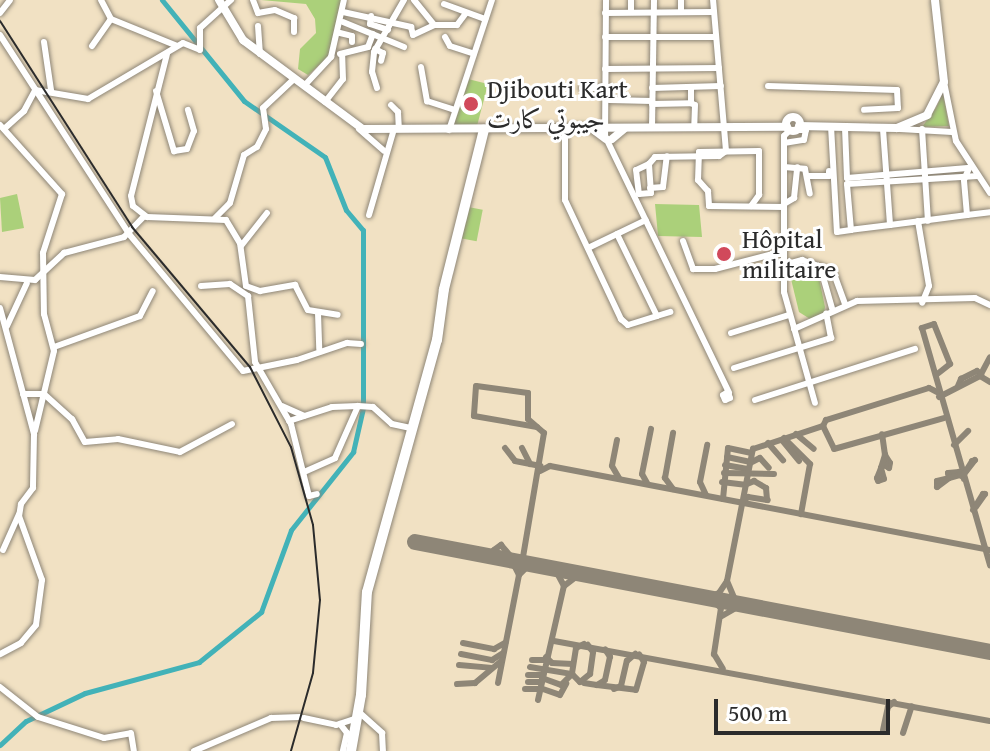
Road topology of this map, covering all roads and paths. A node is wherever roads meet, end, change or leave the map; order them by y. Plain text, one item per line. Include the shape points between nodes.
1 (10, 0) edge
2 (101, 0) edge
3 (231, 0) edge
4 (253, 0) edge
5 (344, 0) edge
6 (404, 0) edge
7 (414, 0) edge
8 (492, 0) edge
9 (607, 0) edge
10 (631, 0) edge
11 (654, 0) edge
12 (681, 0) edge
13 (713, 0) edge
14 (935, 0) edge
15 (221, 4) edge
16 (444, 4) dead end
17 (343, 12) junction
18 (607, 12) junction
19 (631, 12) junction
20 (654, 12) junction
21 (681, 12) junction
22 (714, 12) junction
23 (0, 13) edge
24 (466, 13) junction
25 (111, 19) junction
26 (485, 19) junction
27 (343, 22) junction
28 (434, 25) junction
29 (258, 26) dead end
30 (389, 26) junction
31 (294, 32) dead end
32 (340, 33) junction
33 (373, 34) junction
34 (0, 35) edge
35 (445, 37) dead end
36 (607, 37) junction
37 (716, 37) junction
38 (382, 38) junction
39 (653, 38) junction
40 (44, 42) dead end
41 (352, 42) dead end
42 (92, 46) dead end
43 (177, 46) junction
44 (404, 47) dead end
45 (372, 48) junction
46 (333, 50) junction
47 (167, 54) junction
48 (260, 54) junction
49 (474, 54) junction
50 (342, 55) junction
51 (381, 61) dead end
52 (421, 67) dead end
53 (653, 68) junction
54 (719, 68) junction
55 (607, 69) junction
56 (294, 79) junction
57 (944, 82) junction
58 (304, 86) junction
59 (721, 86) junction
60 (768, 86) dead end
61 (691, 87) junction
62 (377, 88) dead end
63 (582, 88) dead end
64 (608, 88) junction
65 (652, 88) junction
66 (35, 90) junction
67 (51, 90) junction
68 (156, 91) junction
69 (609, 100) junction
70 (325, 102) junction
71 (652, 102) junction
72 (691, 103) junction
73 (391, 105) dead end
74 (188, 110) dead end
75 (455, 110) junction
76 (864, 110) dead end
77 (353, 124) junction
78 (2, 127) edge
79 (791, 127) junction
80 (817, 127) junction
81 (652, 128) junction
82 (694, 128) junction
83 (727, 128) junction
84 (832, 128) junction
85 (845, 128) junction
86 (897, 128) junction
87 (397, 129) junction
88 (883, 129) junction
89 (922, 129) junction
90 (449, 130) junction
91 (565, 130) junction
92 (952, 132) junction
93 (482, 134) junction
94 (609, 137) junction
95 (784, 143) junction
96 (384, 151) junction
97 (726, 151) junction
98 (759, 151) junction
99 (768, 151) dead end
100 (667, 156) junction
101 (699, 156) junction
102 (829, 156) dead end
103 (649, 164) junction
104 (784, 167) junction
105 (797, 167) junction
106 (970, 167) junction
107 (809, 176) junction
108 (925, 176) junction
109 (978, 176) junction
110 (964, 177) junction
111 (886, 178) junction
112 (847, 181) junction
113 (650, 188) junction
114 (990, 193) edge
115 (810, 194) dead end
116 (751, 206) junction
117 (784, 206) junction
118 (990, 212) edge
119 (267, 213) dead end
120 (369, 215) dead end
121 (967, 215) junction
122 (143, 217) junction
123 (215, 218) junction
124 (646, 220) junction
125 (918, 221) junction
126 (928, 221) junction
127 (890, 225) junction
128 (851, 230) junction
129 (129, 234) junction
130 (617, 234) junction
131 (683, 241) dead end
132 (241, 246) junction
133 (588, 248) junction
134 (784, 251) junction
135 (784, 265) junction
136 (820, 266) junction
137 (41, 274) junction
138 (0, 277) edge
139 (27, 283) junction
140 (201, 286) dead end
141 (153, 291) dead end
142 (250, 293) junction
143 (922, 303) junction
144 (845, 304) junction
145 (990, 305) edge
146 (0, 308) edge
147 (829, 311) junction
148 (670, 312) dead end
149 (318, 313) junction
150 (338, 315) dead end
151 (789, 315) junction
152 (657, 316) junction
153 (6, 329) junction
154 (794, 329) junction
155 (731, 333) dead end
156 (361, 344) dead end
157 (54, 347) junction
158 (319, 349) junction
159 (800, 349) junction
160 (915, 349) dead end
161 (259, 366) junction
162 (734, 368) dead end
163 (811, 383) junction
164 (727, 393) dead end
165 (23, 394) junction
166 (44, 394) junction
167 (755, 400) dead end
168 (815, 403) dead end
169 (280, 405) junction
170 (358, 406) junction
171 (308, 417) junction
172 (289, 421) junction
173 (232, 424) dead end
174 (411, 428) junction
175 (34, 434) junction
176 (304, 472) junction
177 (317, 494) dead end
178 (19, 513) junction
179 (3, 550) dead end
180 (0, 654) edge
181 (0, 687) edge
182 (358, 715) junction
183 (340, 724) junction
184 (134, 751) edge
185 (194, 751) edge
186 (343, 751) edge
187 (351, 751) edge
188 (383, 751) edge

1 - 23 street
2 - 25 street
3 - 15 street
4 - 31 street via 258,13 275,10 294,18
5 - 17 street
6 - 30 street
7 - 28 street
8 - 26 street
9 - 18 street
10 - 19 street
11 - 20 street
12 - 21 street
13 - 22 street
14 - 57 main road
15 - 43 street via 200,28 200,50 185,43
15 - 48 main road via 236,31
16 - 24 street
17 - 27 street
17 - 30 street via 371,16
18 - 19 street
18 - 36 street
19 - 20 street
20 - 21 street
20 - 39 street
21 - 22 street
22 - 37 street
24 - 26 street
24 - 28 street via 457,25
25 - 42 street
25 - 43 street
26 - 49 street
27 - 32 street
27 - 33 street
28 - 30 street via 411,36 411,27
29 - 48 street
30 - 38 street
32 - 41 street via 352,36
32 - 46 street
33 - 38 street
33 - 45 street
34 - 66 street
35 - 49 street via 450,46
36 - 39 street
36 - 55 street
37 - 39 street
37 - 54 street
38 - 44 street
38 - 45 street
39 - 53 street
40 - 67 street
43 - 47 street
45 - 50 street
45 - 51 street via 383,53
45 - 62 street via 366,57 373,60
46 - 50 street
46 - 58 street
47 - 67 street via 92,98
47 - 68 street
48 - 56 main road
49 - 75 street
50 - 70 street via 343,79
52 - 75 street via 427,101
53 - 54 street
53 - 55 street
53 - 65 street
54 - 59 street
55 - 64 street
56 - 58 main road
56 - 123 street via 263,108 266,129 257,147 245,153 236,192
57 - 86 main road via 932,110
57 - 92 street
58 - 70 main road
59 - 61 street
59 - 83 street
60 - 76 street via 897,90 898,108
61 - 65 street
61 - 72 street
63 - 64 street
64 - 69 street
64 - 94 street
65 - 71 street
66 - 67 street
66 - 78 street via 24,111
66 - 129 street
68 - 74 street via 174,151 187,149 194,131
68 - 122 street via 131,196
69 - 71 street
69 - 94 street
70 - 77 main road
71 - 72 street
71 - 81 street
72 - 82 street
73 - 87 street via 398,112
75 - 90 street
77 - 87 main road
77 - 96 street
78 - 137 street via 62,194
79 - 80 main road
79 - 83 main road
79 - 84 main road
79 - 95 street
79 - 95 street via 806,130 804,140
80 - 84 main road
80 - 95 street via 807,141
81 - 82 main road
81 - 94 main road via 625,129
82 - 83 main road
83 - 97 street
84 - 85 main road
84 - 128 street via 837,232
85 - 88 main road
85 - 112 street
86 - 88 main road
86 - 89 street
87 - 90 main road
87 - 96 street
88 - 111 street
89 - 92 street
89 - 108 street
90 - 93 main road
91 - 93 main road
91 - 94 main road via 593,129
91 - 133 street via 565,200
92 - 106 street
93 - 174 highway via 437,340
94 - 124 street
95 - 104 street
96 - 120 street
97 - 98 street
97 - 101 street
98 - 99 street
98 - 116 street via 759,197
100 - 101 street
100 - 103 street
100 - 113 street via 663,187
101 - 116 street via 698,180 708,191 709,206
102 - 107 street via 829,176
103 - 113 street
103 - 113 street via 636,170 639,194 651,193
104 - 105 street
104 - 117 street
105 - 107 street
105 - 117 street via 794,198
106 - 108 street
106 - 109 street
106 - 110 street
107 - 115 street
108 - 110 street
108 - 111 street
108 - 126 street
109 - 110 street
109 - 114 street
110 - 121 street
111 - 112 street
111 - 127 street
112 - 128 street
116 - 117 street
117 - 134 street
118 - 121 street
119 - 132 street
121 - 126 street
122 - 123 street via 178,222
122 - 129 street
123 - 132 street via 231,224
124 - 130 street
124 - 164 street
125 - 126 street
125 - 127 street
125 - 143 street via 929,286
127 - 128 street
129 - 137 street via 64,253
129 - 161 street via 243,371
130 - 133 street
130 - 152 street
131 - 134 street via 693,269 715,269
132 - 142 street via 242,280
133 - 152 street via 622,322
134 - 135 street
135 - 136 street via 802,260
135 - 151 street
136 - 144 street via 835,273
136 - 147 street
137 - 139 street
137 - 157 street via 44,317
138 - 139 street
139 - 153 street
140 - 142 street via 230,284
141 - 157 street via 140,316
142 - 149 street via 295,285 305,307
142 - 161 street via 252,352
143 - 144 street
143 - 145 street via 975,298
144 - 147 street
146 - 153 street
147 - 154 street
147 - 159 street via 831,338
148 - 152 street
149 - 150 street
149 - 158 street
151 - 154 street
151 - 155 street
153 - 165 street
154 - 159 street
156 - 158 street
157 - 166 street
158 - 161 street via 297,360
159 - 162 street
159 - 163 street
160 - 163 street
161 - 169 street
163 - 167 street
163 - 168 street
165 - 166 street
165 - 175 street
166 - 173 street via 72,419 85,442 118,439 180,452
166 - 175 street
169 - 171 street
169 - 172 street
170 - 171 street via 332,407
170 - 174 street via 373,407 392,424
170 - 176 street via 335,458
171 - 172 street
172 - 176 street
174 - 182 highway via 367,592
175 - 178 street via 33,488
176 - 177 street via 309,496
178 - 179 street
178 - 180 street via 41,571 41,608 26,639
181 - 184 street via 38,717 104,738 131,733
182 - 183 street
182 - 187 highway
182 - 188 street via 382,733
183 - 185 street via 271,718
183 - 186 street via 347,733

